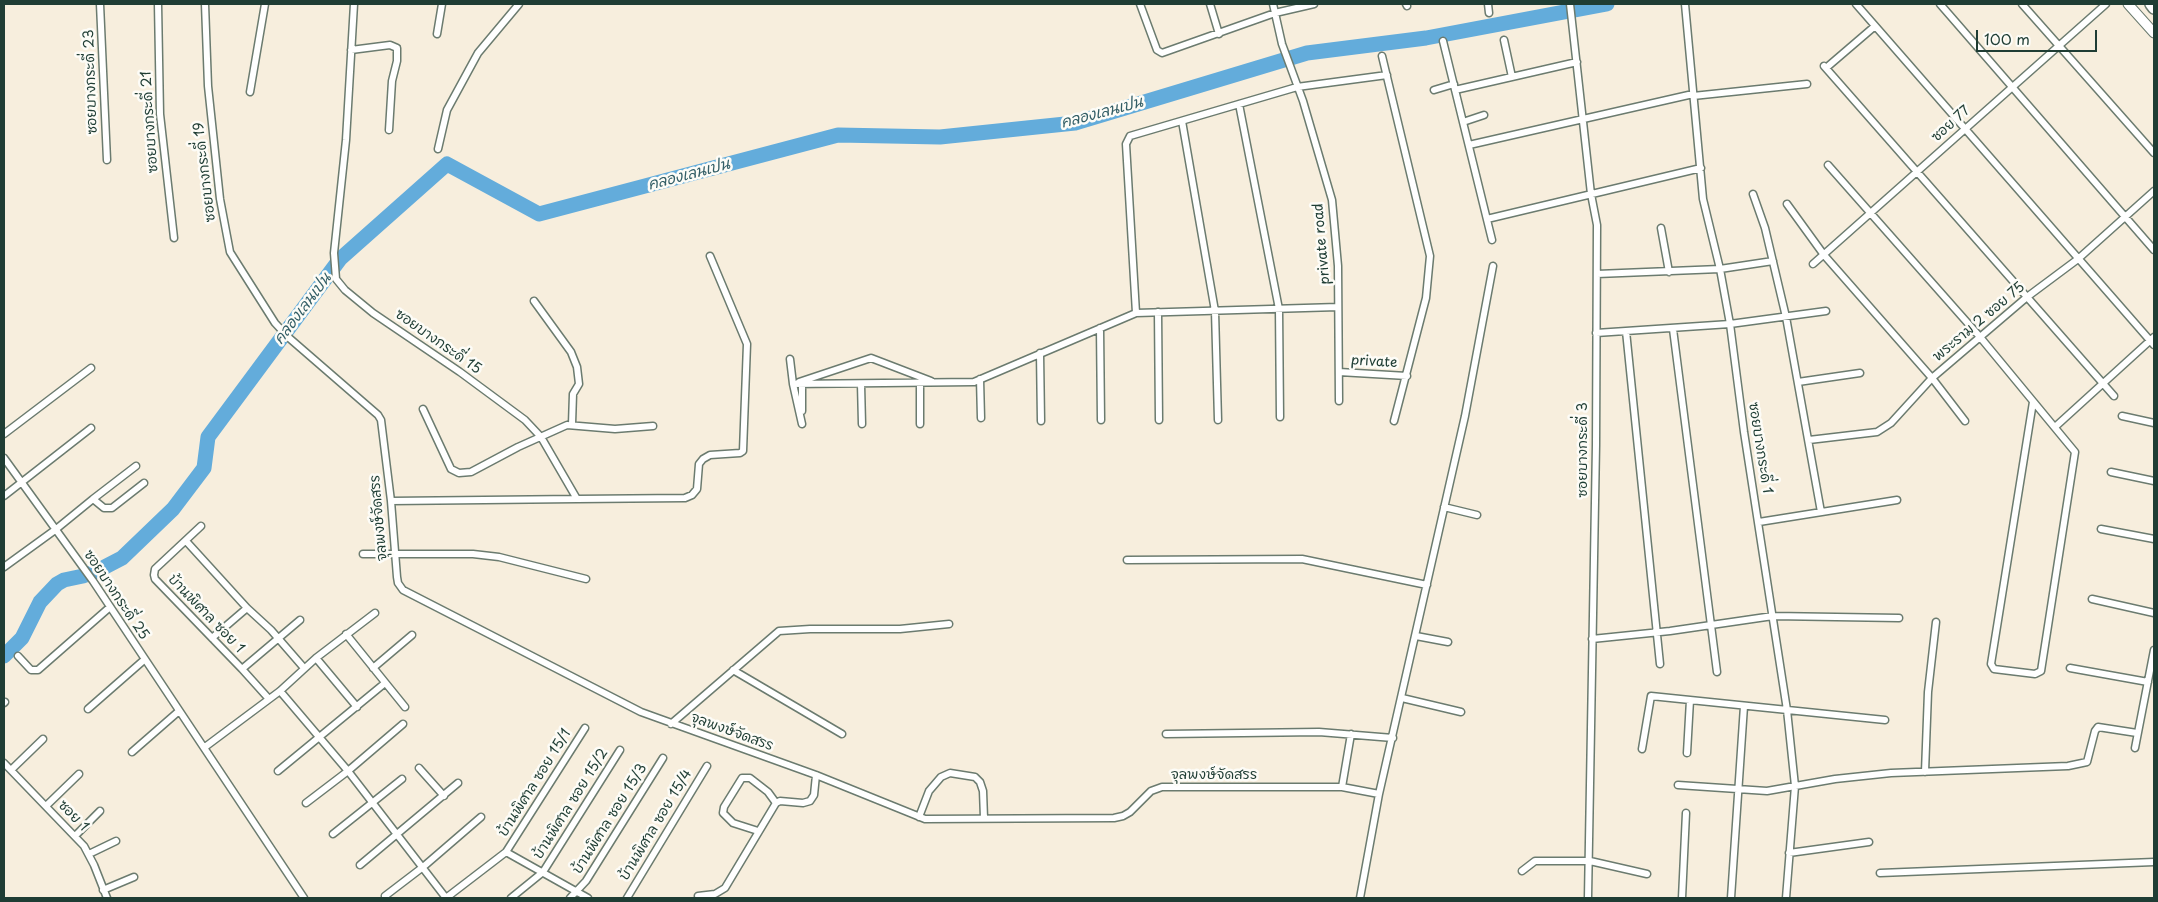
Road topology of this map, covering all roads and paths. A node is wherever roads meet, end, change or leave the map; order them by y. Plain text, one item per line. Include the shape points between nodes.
1 (100, 4) edge
2 (158, 4) edge
3 (204, 4) edge
4 (265, 4) edge
5 (354, 4) edge
6 (442, 4) edge
7 (519, 4) edge
8 (1140, 4) edge
9 (1210, 4) edge
10 (1273, 4) edge
11 (1314, 4) edge
12 (1488, 4) edge
13 (1570, 4) edge
14 (1685, 4) edge
15 (1856, 4) edge
16 (1940, 4) edge
17 (2022, 4) edge
18 (2106, 4) edge
19 (2128, 4) edge
20 (2151, 4) edge
21 (2154, 8) edge
22 (1275, 13) junction
23 (1490, 13) dead end
24 (1875, 26) junction
25 (2154, 33) edge
26 (437, 34) dead end
27 (1219, 34) junction
28 (1504, 40) dead end
29 (1443, 41) dead end
30 (2059, 46) junction
31 (352, 50) junction
32 (1382, 56) dead end
33 (1577, 62) junction
34 (1387, 75) junction
35 (1512, 77) junction
36 (1807, 84) dead end
37 (1296, 86) junction
38 (1454, 87) junction
39 (2012, 87) junction
40 (1434, 90) dead end
41 (250, 92) dead end
42 (1693, 95) junction
43 (1239, 104) junction
44 (1484, 115) dead end
45 (1583, 118) junction
46 (1182, 122) junction
47 (1463, 122) junction
48 (1965, 129) junction
49 (389, 130) dead end
50 (1469, 145) junction
51 (438, 149) dead end
52 (2154, 153) edge
53 (107, 160) dead end
54 (1828, 165) dead end
55 (1701, 168) junction
56 (1917, 172) junction
57 (2154, 191) edge
58 (1591, 194) junction
59 (1753, 194) dead end
60 (1787, 204) dead end
61 (1870, 214) junction
62 (2125, 217) junction
63 (1487, 219) junction
64 (1661, 228) dead end
65 (174, 238) dead end
66 (1492, 240) dead end
67 (2154, 250) edge
68 (1824, 255) junction
69 (710, 256) dead end
70 (2078, 258) junction
71 (1773, 261) junction
72 (1813, 264) dead end
73 (1493, 266) dead end
74 (1720, 269) junction
75 (1670, 272) junction
76 (1597, 274) junction
77 (2027, 296) junction
78 (534, 301) dead end
79 (1338, 307) junction
80 (1279, 309) junction
81 (1215, 310) junction
82 (1826, 311) dead end
83 (1136, 312) junction
84 (1158, 312) junction
85 (1786, 317) junction
86 (275, 323) joint
87 (1730, 324) junction
88 (1100, 328) junction
89 (1673, 329) junction
90 (1626, 331) junction
91 (1596, 333) junction
92 (1980, 337) junction
93 (2153, 341) edge
94 (1040, 353) junction
95 (790, 359) dead end
96 (91, 368) dead end
97 (1339, 372) junction
98 (1860, 373) dead end
99 (1407, 376) junction
100 (1932, 378) junction
101 (980, 379) junction
102 (935, 382) junction
103 (1798, 382) junction
104 (920, 383) junction
105 (2103, 383) junction
106 (793, 384) junction
107 (802, 384) junction
108 (861, 384) junction
109 (2114, 396) dead end
110 (1339, 401) dead end
111 (2033, 402) junction
112 (423, 409) dead end
113 (2122, 416) dead end
114 (1280, 417) dead end
115 (981, 418) dead end
116 (1101, 420) dead end
117 (1160, 420) dead end
118 (1218, 420) dead end
119 (1041, 421) dead end
120 (1966, 421) dead end
121 (1394, 422) dead end
122 (2154, 423) edge
123 (572, 424) junction
124 (862, 424) dead end
125 (920, 424) dead end
126 (653, 426) dead end
127 (2055, 427) junction
128 (91, 428) dead end
129 (4, 434) edge
130 (541, 437) junction
131 (1809, 440) junction
132 (4, 458) edge
133 (136, 466) dead end
134 (2111, 472) dead end
135 (2154, 481) edge
136 (22, 482) junction
137 (144, 483) dead end
138 (4, 496) edge
139 (93, 498) junction
140 (577, 499) junction
141 (1898, 500) dead end
142 (391, 501) junction
143 (1444, 507) junction
144 (1820, 512) junction
145 (1477, 515) dead end
146 (1759, 522) junction
147 (202, 526) dead end
148 (2101, 529) dead end
149 (55, 530) junction
150 (2154, 539) edge
151 (186, 540) junction
152 (395, 553) junction
153 (363, 554) dead end
154 (1127, 560) dead end
155 (4, 567) edge
156 (586, 579) dead end
157 (1427, 585) junction
158 (2092, 598) dead end
159 (110, 607) junction
160 (246, 608) junction
161 (374, 612) dead end
162 (2154, 613) edge
163 (1773, 616) junction
164 (1899, 618) dead end
165 (300, 620) dead end
166 (1936, 622) dead end
167 (949, 624) dead end
168 (1711, 626) junction
169 (1657, 632) junction
170 (346, 634) junction
171 (412, 635) dead end
172 (1416, 636) junction
173 (212, 638) junction
174 (278, 638) junction
175 (1592, 639) junction
176 (1448, 642) dead end
177 (2154, 650) edge
178 (18, 656) dead end
179 (316, 658) junction
180 (144, 660) junction
181 (1660, 664) dead end
182 (242, 668) junction
183 (304, 668) junction
184 (373, 668) junction
185 (2070, 668) dead end
186 (732, 670) junction
187 (1717, 672) dead end
188 (2148, 682) junction
189 (385, 684) junction
190 (280, 691) junction
191 (1402, 698) junction
192 (268, 699) junction
193 (1690, 700) junction
194 (1744, 706) junction
195 (357, 707) junction
196 (406, 707) dead end
197 (88, 709) dead end
198 (1787, 710) junction
199 (179, 711) junction
200 (1461, 712) dead end
201 (1885, 720) dead end
202 (404, 724) dead end
203 (671, 724) junction
204 (585, 728) dead end
205 (2137, 733) junction
206 (842, 734) dead end
207 (1166, 734) dead end
208 (1351, 734) junction
209 (321, 737) junction
210 (1393, 738) junction
211 (43, 739) dead end
212 (205, 747) junction
213 (2135, 748) dead end
214 (1642, 749) dead end
215 (620, 750) dead end
216 (132, 752) dead end
217 (1687, 753) dead end
218 (664, 758) dead end
219 (4, 763) edge
220 (707, 766) dead end
221 (419, 768) dead end
222 (11, 770) junction
223 (278, 770) dead end
224 (348, 771) junction
225 (1925, 772) junction
226 (79, 774) dead end
227 (816, 775) junction
228 (402, 779) dead end
229 (458, 783) dead end
230 (1678, 785) dead end
231 (1795, 786) junction
232 (1342, 788) junction
233 (1739, 789) junction
234 (1380, 794) junction
235 (444, 796) junction
236 (306, 803) dead end
237 (776, 803) junction
238 (374, 804) junction
239 (46, 806) junction
240 (100, 812) dead end
241 (1686, 813) dead end
242 (481, 817) dead end
243 (920, 817) junction
244 (984, 818) junction
245 (758, 831) junction
246 (333, 834) dead end
247 (397, 834) junction
248 (75, 836) junction
249 (116, 841) dead end
250 (1869, 842) dead end
251 (506, 852) junction
252 (1789, 853) junction
253 (89, 854) junction
254 (1590, 861) junction
255 (2154, 862) edge
256 (360, 865) dead end
257 (423, 867) junction
258 (1522, 871) dead end
259 (543, 872) junction
260 (1880, 873) dead end
261 (1647, 874) dead end
262 (134, 877) dead end
263 (104, 890) junction
264 (577, 892) junction
265 (385, 896) dead end
266 (698, 896) dead end
267 (107, 898) edge
268 (304, 898) edge
269 (511, 898) edge
270 (570, 898) edge
271 (588, 898) edge
272 (626, 898) edge
273 (1360, 898) edge
274 (1588, 898) edge
275 (1682, 898) edge
276 (1731, 898) edge
277 (1786, 898) edge

1 - 53 street, ซอยบางกระดี่ 23
2 - 65 street, ซอยบางกระดี่ 21 via 160,114
3 - 86 street, ซอยบางกระดี่ 19 via 208,86 227,242 233,258
4 - 41 street
5 - 31 street, ซอยบางกระดี่ 15
6 - 26 street
7 - 51 street via 478,53 444,118
8 - 27 street via 1159,52
9 - 27 street
10 - 22 street
11 - 22 street
12 - 23 street
13 - 33 street, ซอยบางกระดี่ 3
14 - 42 street, ซอยบางกระดี่ 1
15 - 24 street
16 - 39 street
17 - 30 street
18 - 30 street, ซอย 77
19 - 25 main road
20 - 21 highway
22 - 27 street
22 - 37 street, private road
24 - 48 street
24 - 56 street via 1825,67
28 - 35 street
29 - 38 street
30 - 39 street, ซอย 77
30 - 52 street
31 - 49 street via 397,48
31 - 130 street, ซอยบางกระดี่ 15 via 334,253 338,283 373,313 525,420
32 - 34 street
33 - 35 street
33 - 45 street, ซอยบางกระดี่ 3
34 - 37 street
34 - 99 street via 1430,256 1426,298
35 - 38 street
36 - 42 street
37 - 43 street
37 - 79 street, private road via 1332,200
38 - 40 street
38 - 47 street
39 - 48 street, ซอย 77
39 - 62 street
42 - 45 street
42 - 55 street, ซอยบางกระดี่ 1
43 - 46 street
43 - 80 street
44 - 47 street
45 - 50 street
45 - 58 street, ซอยบางกระดี่ 3
46 - 81 street
46 - 83 street via 1127,139
47 - 50 street
48 - 56 street, ซอย 77
48 - 70 street
50 - 63 street
54 - 61 street
55 - 58 street
55 - 74 street, ซอยบางกระดี่ 1 via 1703,199
56 - 61 street, ซอย 77
56 - 77 street
57 - 62 street, พระราม 2 ซอย 75
58 - 63 street
58 - 76 street, ซอยบางกระดี่ 3 via 1598,225
59 - 71 street
60 - 68 street
61 - 68 street, ซอย 77
61 - 92 street
62 - 67 street
62 - 70 street, พระราม 2 ซอย 75
63 - 66 street
64 - 75 street
68 - 72 street, ซอย 77
68 - 100 street
69 - 140 street via 747,344 743,451 703,458 699,464 697,489 685,498
70 - 77 street, พระราม 2 ซอย 75
70 - 93 street
71 - 74 street
71 - 85 street
73 - 143 street
74 - 75 street
74 - 87 street, ซอยบางกระดี่ 1
75 - 76 street
76 - 91 street, ซอยบางกระดี่ 3
77 - 92 street, พระราม 2 ซอย 75
77 - 105 street
78 - 123 street via 578,367
79 - 80 street
79 - 97 street, private road
80 - 81 street
80 - 114 street
81 - 84 street
81 - 118 street
82 - 85 street
83 - 84 street
83 - 88 street
84 - 117 street
85 - 87 street
85 - 103 street
86 - 142 street, จุลพงษ์จัดสรร via 378,415
87 - 89 street
87 - 146 street, ซอยบางกระดี่ 1
88 - 94 street
88 - 116 street
89 - 90 street
89 - 168 street
90 - 91 street
90 - 169 street
91 - 175 street, ซอยบางกระดี่ 3
92 - 100 street, พระราม 2 ซอย 75
92 - 111 street
93 - 105 street
94 - 101 street
94 - 119 street
95 - 106 street
96 - 129 street
97 - 99 street, private
97 - 110 street, private road
98 - 103 street
99 - 121 street
100 - 120 street
100 - 131 street, พระราม 2 ซอย 75 via 1891,423 1877,432
101 - 102 street via 974,382
101 - 115 street
102 - 104 street
102 - 106 street via 871,358
103 - 131 street
104 - 108 street
104 - 125 street
105 - 109 street
105 - 127 street
106 - 107 street
106 - 107 street via 802,424
107 - 108 street
108 - 124 street
111 - 127 street
111 - 127 street via 1991,664 1994,668 2035,674 2041,670 2076,456
112 - 130 street via 455,472 471,472
113 - 122 street
123 - 126 street via 615,429
123 - 130 street
128 - 136 street
130 - 140 street, ซอยบางกระดี่ 15
131 - 144 street
132 - 136 street, ซอยบางกระดี่ 25
133 - 139 street
134 - 135 street
136 - 138 street
136 - 149 street, ซอยบางกระดี่ 25
137 - 139 street via 112,508 104,508
139 - 149 street
140 - 142 street
141 - 144 street
142 - 152 street, จุลพงษ์จัดสรร
143 - 145 street
143 - 157 street
144 - 146 street
146 - 163 street, ซอยบางกระดี่ 1
147 - 151 street, บ้านพิศาล ซอย 1
148 - 150 street
149 - 155 street
149 - 159 street, ซอยบางกระดี่ 25
151 - 160 street
151 - 173 street, บ้านพิศาล ซอย 1 via 155,568 155,579
152 - 153 street
152 - 156 street via 499,557
152 - 203 street, จุลพงษ์จัดสรร via 398,583 403,590 641,712
154 - 157 street via 1302,559
157 - 172 street
158 - 162 street
159 - 178 street via 38,670 32,670
159 - 180 street, ซอยบางกระดี่ 25
160 - 173 street
160 - 174 street
161 - 170 street
163 - 164 street
163 - 168 street
163 - 198 street, ซอยบางกระดี่ 1
165 - 174 street
166 - 225 street via 1928,692
167 - 186 street via 900,629 782,630
168 - 169 street
168 - 187 street
169 - 175 street
169 - 181 street
170 - 179 street
170 - 184 street
171 - 184 street
172 - 176 street
172 - 191 street
173 - 182 street, บ้านพิศาล ซอย 1
174 - 182 street
174 - 183 street
175 - 254 street, ซอยบางกระดี่ 3
177 - 188 street
179 - 183 street
179 - 195 street
180 - 197 street
180 - 199 street, ซอยบางกระดี่ 25
182 - 192 street, บ้านพิศาล ซอย 1
183 - 190 street
184 - 189 street
185 - 188 street
186 - 203 street
186 - 206 street
188 - 205 street
189 - 195 street
189 - 196 street
190 - 192 street
190 - 209 street
191 - 200 street
191 - 210 street
192 - 212 street
193 - 194 street
193 - 214 street via 1651,696
193 - 217 street
194 - 198 street
194 - 233 street
195 - 209 street
198 - 201 street
198 - 231 street, ซอยบางกระดี่ 1
199 - 212 street, ซอยบางกระดี่ 25
199 - 216 street
202 - 224 street
203 - 227 street, จุลพงษ์จัดสรร
204 - 251 street, บ้านพิศาล ซอย 15/1
205 - 213 street
205 - 225 street via 2098,727 2087,762 2082,764
207 - 208 street
208 - 210 street
208 - 232 street
209 - 223 street
209 - 224 street
210 - 234 street
211 - 222 street
212 - 268 street, ซอยบางกระดี่ 25
215 - 259 street, บ้านพิศาล ซอย 15/2
218 - 264 street, บ้านพิศาล ซอย 15/3
219 - 222 street, ซอย 1
220 - 272 street, บ้านพิศาล ซอย 15/4
221 - 235 street
222 - 239 street, ซอย 1
224 - 236 street
224 - 238 street
225 - 231 street via 1835,779
226 - 239 street
227 - 237 street via 814,795 810,801 803,804
227 - 243 street, จุลพงษ์จัดสรร
228 - 238 street
229 - 235 street
230 - 233 street
231 - 233 street via 1767,791
231 - 252 street, ซอยบางกระดี่ 1
232 - 234 street, จุลพงษ์จัดสรร
232 - 244 street, จุลพงษ์จัดสรร via 1162,787 1151,791 1130,812 1114,818
233 - 276 street
234 - 273 street
235 - 247 street
237 - 245 street
237 - 245 street via 750,778 742,778 723,813 733,823
238 - 246 street
238 - 247 street
239 - 248 street, ซอย 1
240 - 248 street
241 - 275 street
242 - 257 street
243 - 244 street, จุลพงษ์จัดสรร
243 - 244 street via 929,791 941,777 950,773 975,777 980,782
245 - 266 street via 725,888 714,894
247 - 256 street
247 - 257 street
248 - 253 street, ซอย 1
249 - 253 street
250 - 252 street
251 - 257 street via 446,898
251 - 259 street
252 - 277 street, ซอยบางกระดี่ 1
253 - 263 street, ซอย 1
254 - 258 street via 1535,861
254 - 261 street
254 - 274 street, ซอยบางกระดี่ 3
255 - 260 street
257 - 265 street
259 - 264 street
259 - 269 street, บ้านพิศาล ซอย 15/2
262 - 263 street
263 - 267 street, ซอย 1
264 - 270 street, บ้านพิศาล ซอย 15/3
264 - 271 street

